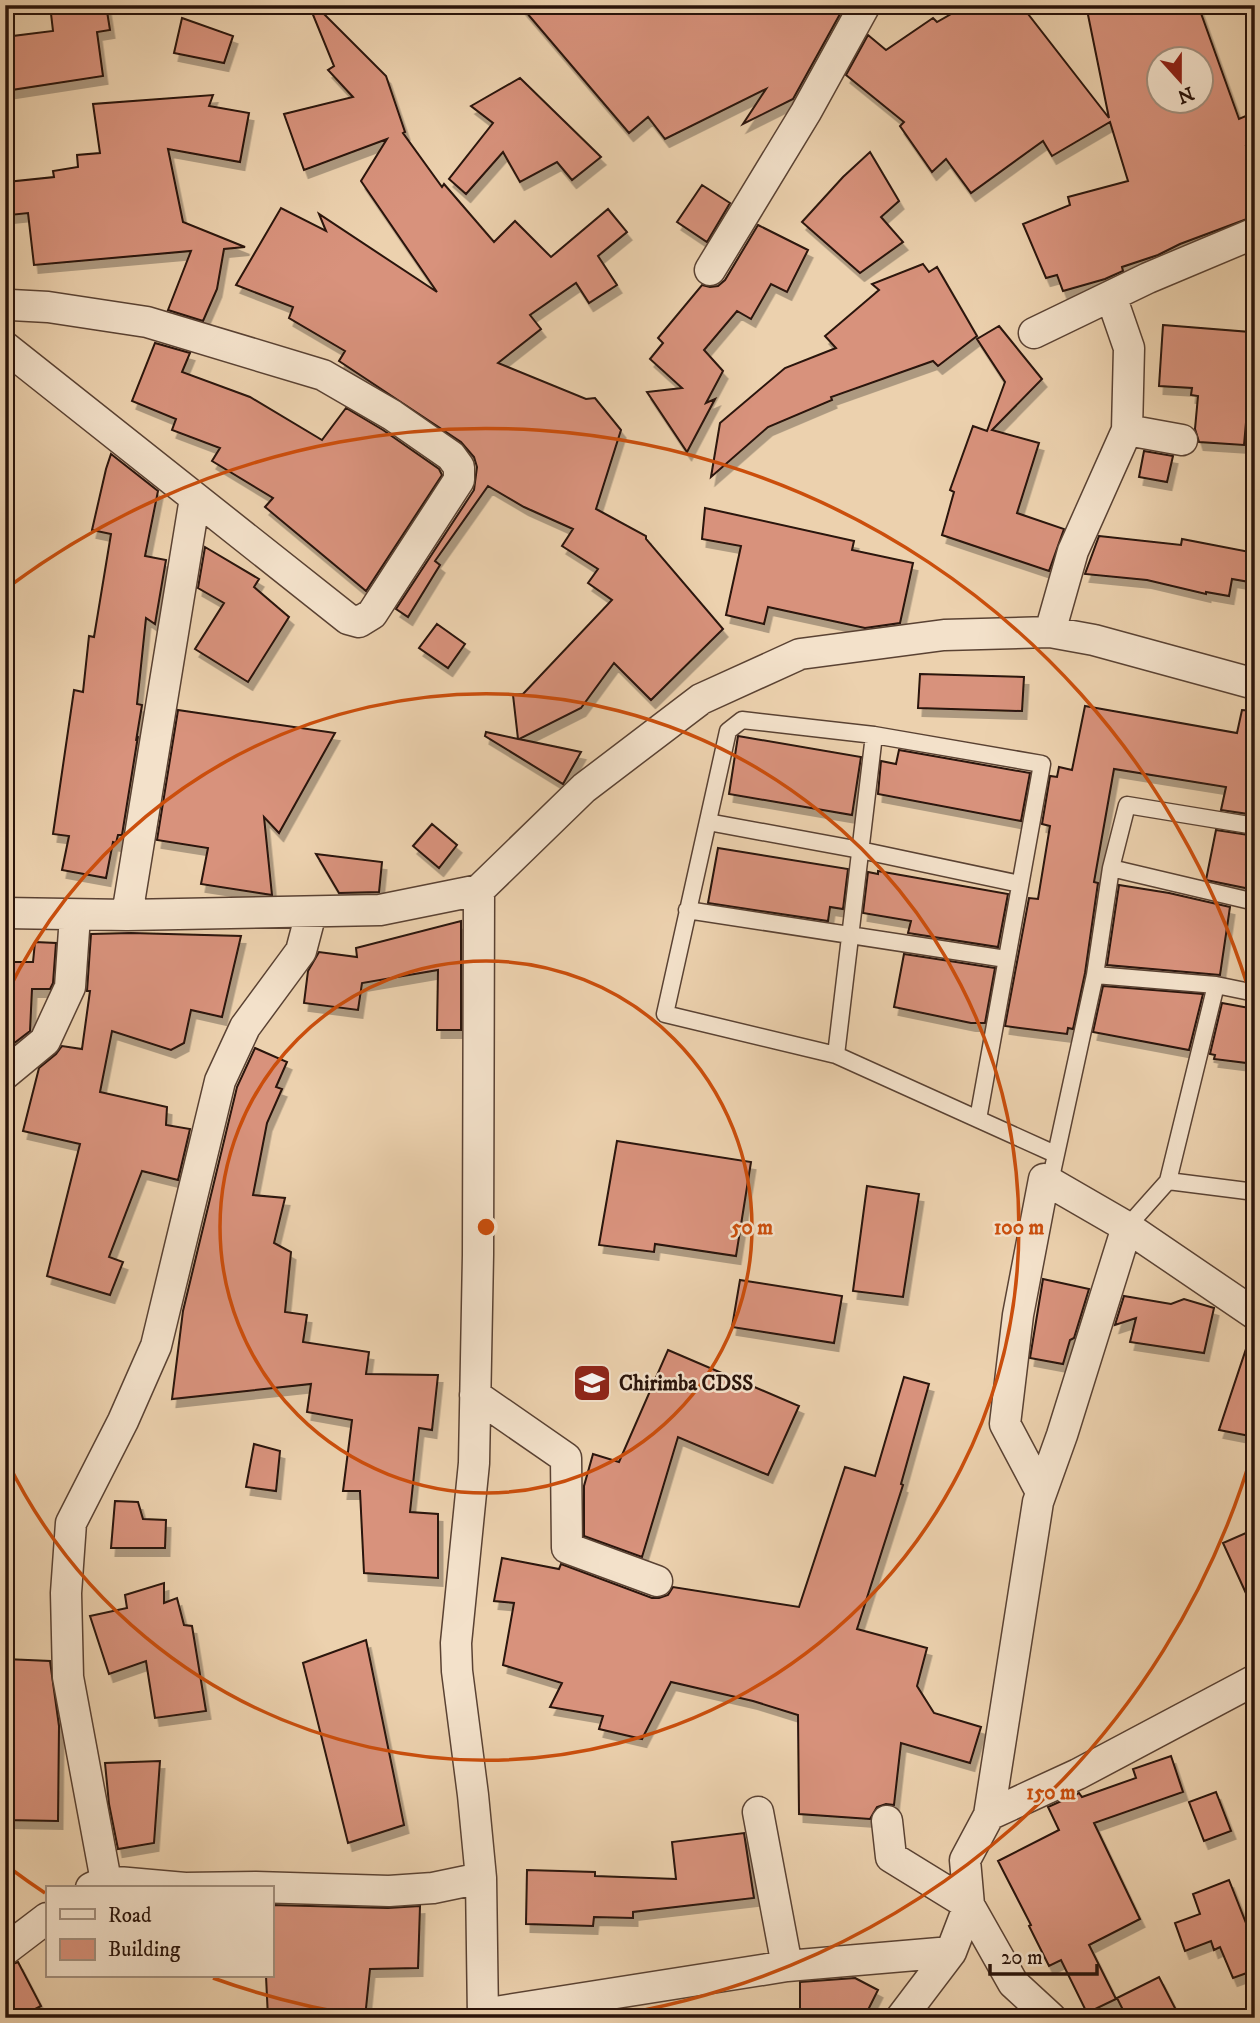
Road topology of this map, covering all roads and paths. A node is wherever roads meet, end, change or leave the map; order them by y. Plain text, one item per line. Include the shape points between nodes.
1 (865, 5) edge
2 (1255, 233) edge
3 (710, 270) dead end
4 (1111, 296) junction
5 (5, 306) edge
6 (1034, 333) dead end
7 (5, 346) edge
8 (1127, 430) junction
9 (1182, 440) dead end
10 (195, 498) junction
11 (1051, 632) junction
12 (1255, 684) edge
13 (874, 735) junction
14 (708, 822) junction
15 (1255, 826) edge
16 (860, 850) junction
17 (1111, 868) junction
18 (1020, 884) junction
19 (479, 890) junction
20 (1255, 902) edge
21 (687, 910) junction
22 (5, 913) edge
23 (312, 913) junction
24 (127, 915) junction
25 (75, 916) junction
26 (851, 934) junction
27 (1006, 959) junction
28 (1095, 975) junction
29 (1216, 985) junction
30 (1255, 993) edge
31 (836, 1055) junction
32 (5, 1074) edge
33 (978, 1119) junction
34 (1053, 1168) junction
35 (1168, 1181) junction
36 (1255, 1192) edge
37 (1127, 1227) junction
38 (1255, 1314) edge
39 (475, 1395) junction
40 (1041, 1492) junction
41 (657, 1581) dead end
42 (1255, 1680) edge
43 (758, 1812) dead end
44 (989, 1815) junction
45 (887, 1821) dead end
46 (481, 1878) junction
47 (98, 1884) edge
48 (142, 1886) edge
49 (273, 1888) edge
50 (970, 1905) junction
51 (46, 1919) edge
52 (5, 1950) edge
53 (951, 1952) junction
54 (787, 1966) junction
55 (483, 2016) edge
56 (901, 2018) edge
57 (1051, 2018) edge

1 - 3 street
2 - 4 street
4 - 6 street
4 - 8 street via 1129,348
5 - 10 street via 48,307 147,322 323,375 392,415 451,456 459,467 459,480 429,529 372,614 359,622 348,619
7 - 10 street
8 - 9 street
8 - 11 street via 1073,551
10 - 24 street
11 - 12 street
11 - 19 street via 944,635 800,654 701,699 584,788
13 - 14 lane via 742,720 728,731
13 - 16 lane
13 - 18 lane via 1042,764
14 - 16 lane
14 - 21 lane
15 - 17 lane via 1127,805
16 - 18 lane
16 - 26 lane
17 - 20 lane
17 - 28 lane
18 - 27 lane
19 - 23 street via 380,911
19 - 39 street
21 - 26 lane
21 - 31 lane via 665,1014
22 - 25 street
23 - 24 street
23 - 47 street via 301,951 244,1027 220,1081 156,1346 71,1523 66,1593 68,1676
24 - 25 street
25 - 32 street via 70,987 45,1041
26 - 27 lane
26 - 31 lane
27 - 33 lane
28 - 29 lane
28 - 34 lane
29 - 30 lane
29 - 35 lane
31 - 33 lane
33 - 34 lane
34 - 37 street
34 - 40 street via 1044,1180 1018,1315 1005,1424
35 - 36 lane
35 - 37 lane
37 - 38 street
37 - 40 street
39 - 41 street via 566,1458 567,1548
39 - 46 street via 474,1463 456,1643
40 - 44 street
42 - 44 street via 1078,1774
43 - 54 street
44 - 50 street via 965,1860
45 - 50 street via 891,1857
46 - 49 street via 389,1891
46 - 55 street
47 - 48 street
50 - 53 street
50 - 57 street via 1013,1983
51 - 52 street
53 - 54 street
53 - 56 street
54 - 55 street

